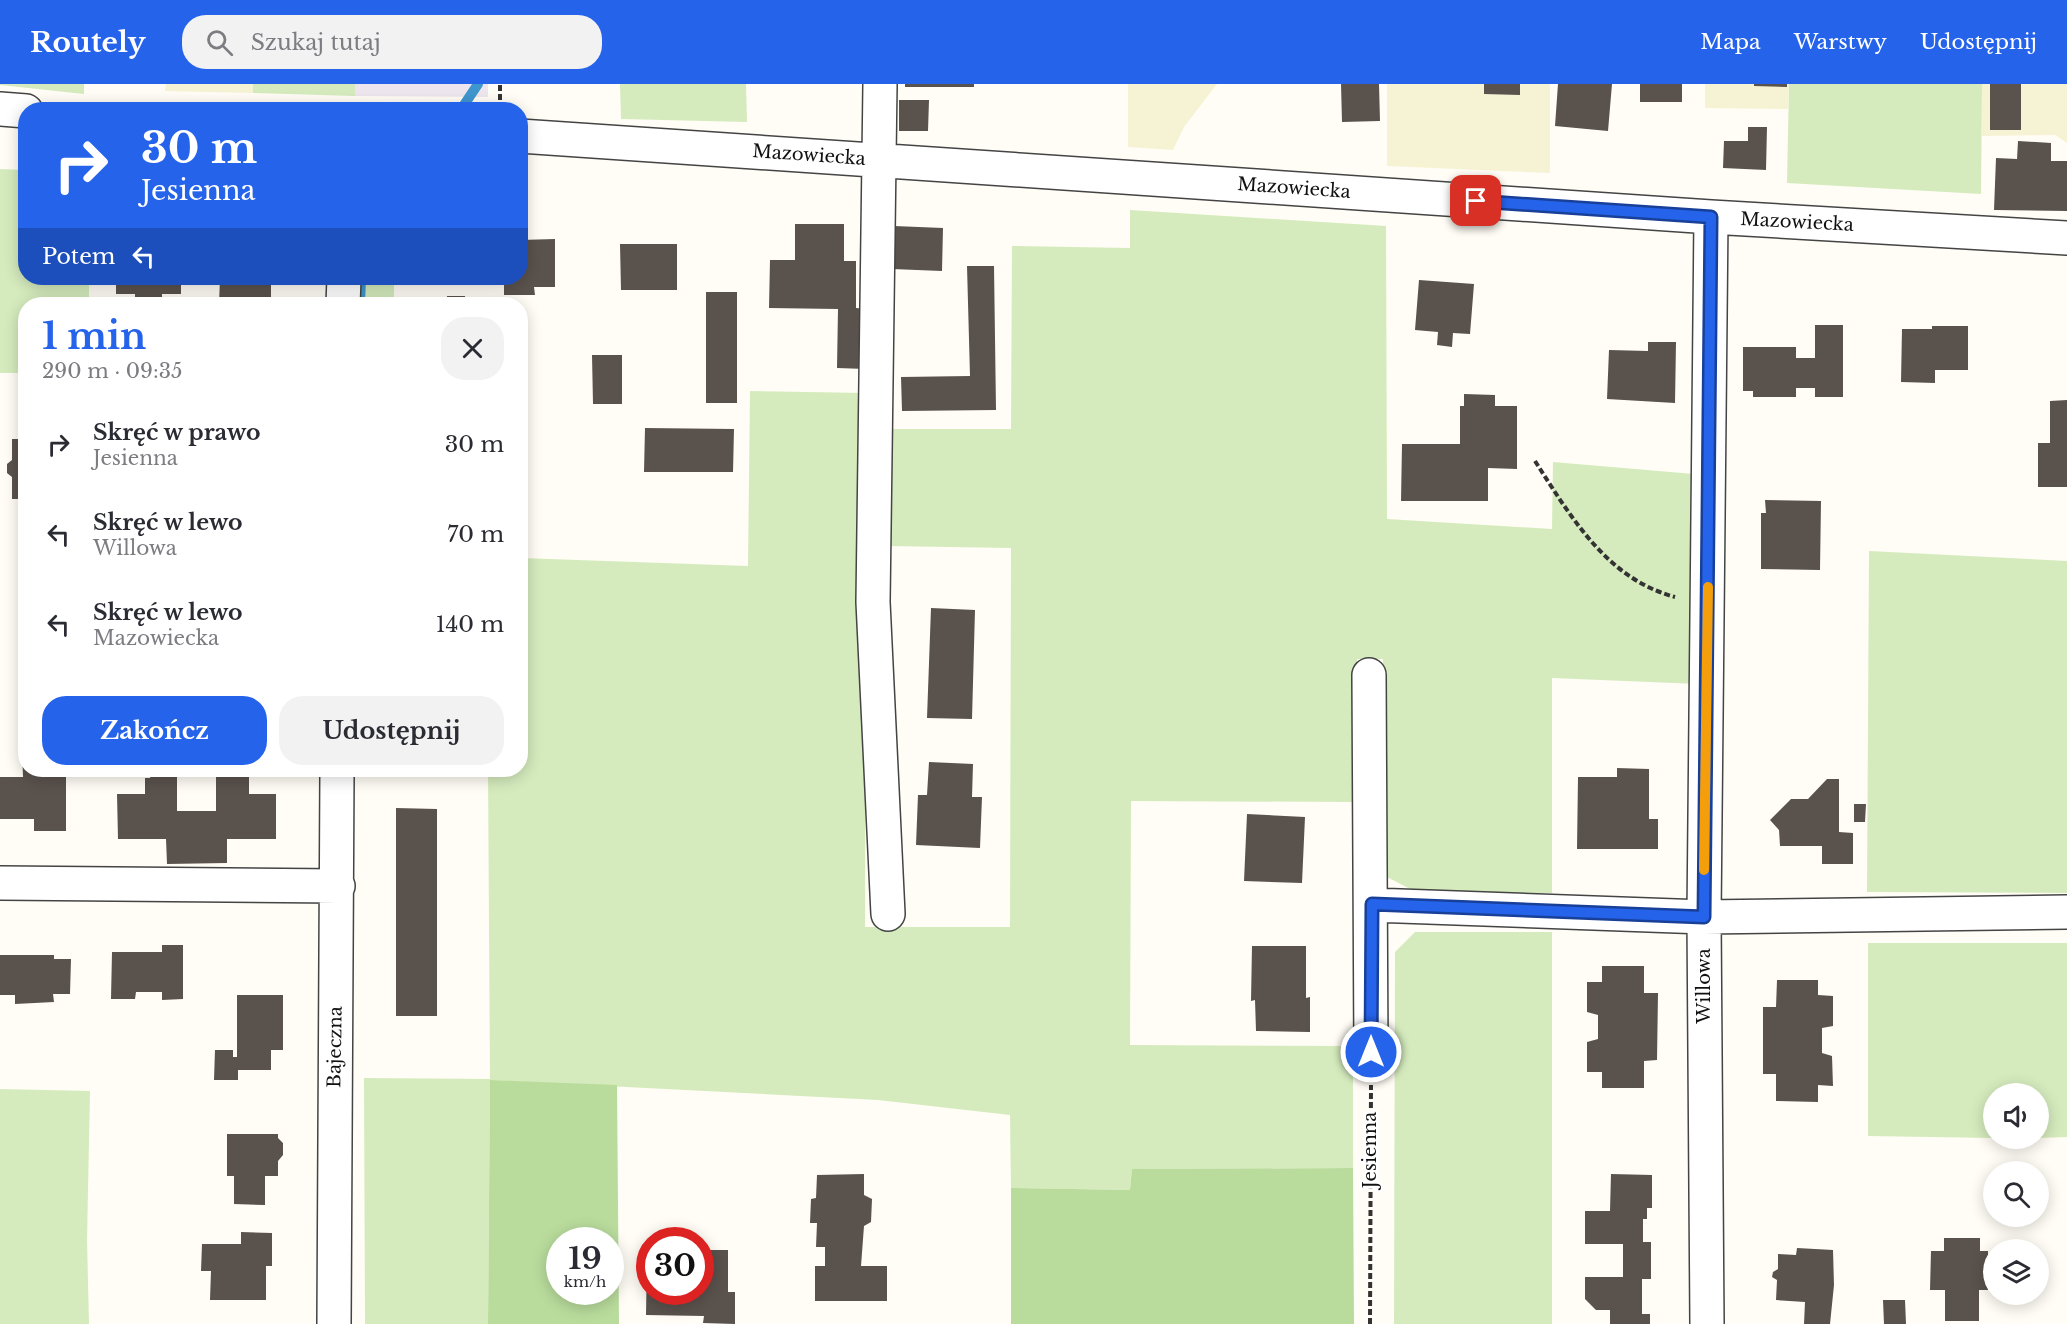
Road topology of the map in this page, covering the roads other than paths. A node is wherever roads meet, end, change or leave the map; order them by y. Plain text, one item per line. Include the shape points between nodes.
1 (880, 84) edge
2 (0, 110) edge
3 (18, 111) edge
4 (528, 137) edge
5 (880, 160) junction
6 (1711, 217) junction
7 (2067, 238) edge
8 (1369, 675) dead end
9 (337, 777) edge
10 (0, 883) edge
11 (338, 886) junction
12 (1372, 904) junction
13 (2067, 912) edge
14 (888, 914) dead end
15 (1704, 917) junction
16 (1371, 1052) road end
17 (334, 1324) edge
18 (1707, 1324) edge

1 - 5 street
2 - 3 street
4 - 5 street, Mazowiecka
5 - 6 street, Mazowiecka
5 - 14 street via 873,602
6 - 7 street, Mazowiecka
6 - 15 street, Willowa
8 - 12 street
9 - 11 street, Bajeczna
10 - 11 street
11 - 17 street, Bajeczna
12 - 15 street
12 - 16 street
13 - 15 street
15 - 18 street, Willowa

